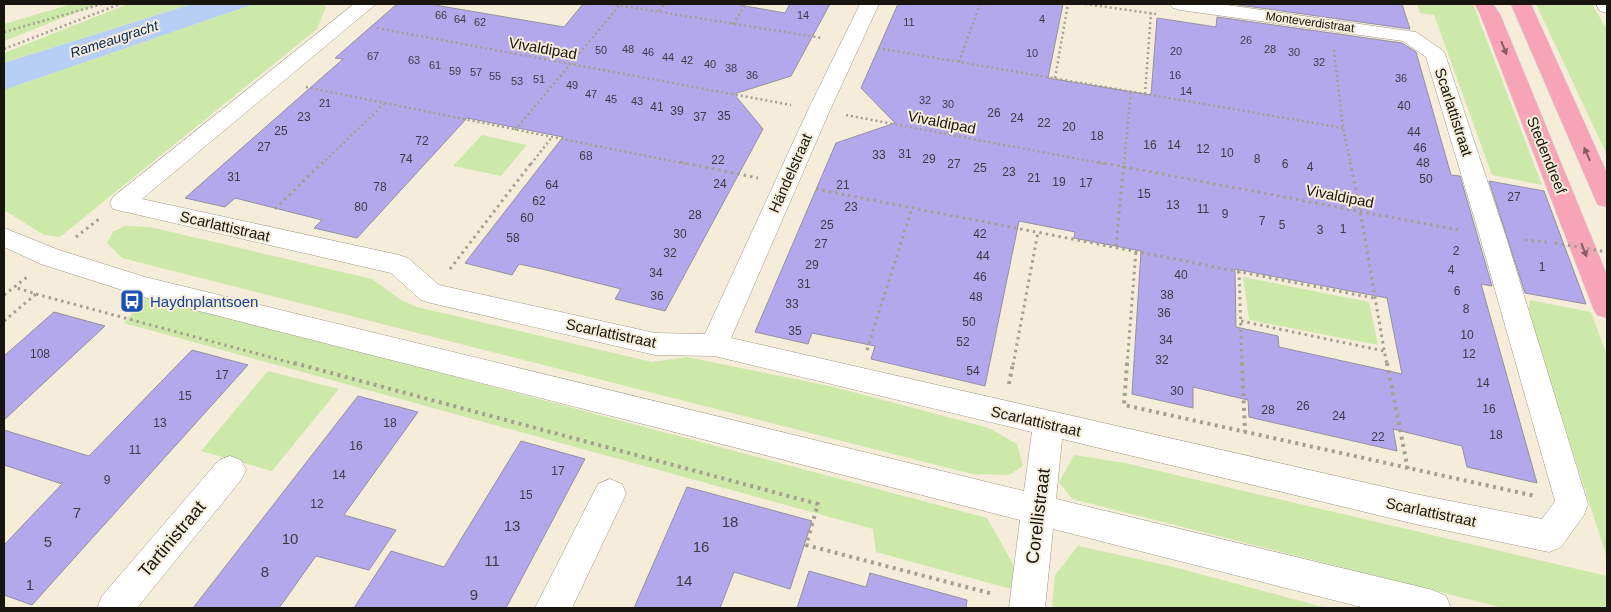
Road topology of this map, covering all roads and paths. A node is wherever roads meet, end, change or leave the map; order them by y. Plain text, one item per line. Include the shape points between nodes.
1 (102, 4) edge
2 (120, 4) edge
3 (366, 4) edge
4 (611, 4) edge
5 (664, 4) edge
6 (746, 4) edge
7 (870, 4) edge
8 (980, 4) edge
9 (1068, 4) edge
10 (1180, 4) edge
11 (1484, 4) edge
12 (1521, 4) edge
13 (1605, 4) edge
14 (619, 5) junction
15 (1607, 7) edge
16 (658, 12) junction
17 (1151, 13) dead end
18 (345, 22) junction
19 (733, 24) junction
20 (1329, 25) junction
21 (4, 32) edge
22 (851, 43) junction
23 (4, 49) edge
24 (1435, 54) joint
25 (959, 62) junction
26 (570, 64) junction
27 (1054, 78) junction
28 (273, 80) junction
29 (1131, 91) junction
30 (1145, 94) junction
31 (384, 103) junction
32 (819, 110) junction
33 (1343, 128) junction
34 (515, 130) junction
35 (552, 137) junction
36 (1124, 168) junction
37 (786, 183) junction
38 (1607, 199) edge
39 (122, 202) junction
40 (912, 208) junction
41 (1360, 211) junction
42 (252, 232) junction
43 (1038, 232) junction
44 (4, 236) edge
45 (1494, 237) junction
46 (1116, 246) junction
47 (1136, 250) junction
48 (1607, 252) edge
49 (50, 257) junction
50 (1239, 271) junction
51 (14, 287) dead end
52 (431, 293) junction
53 (36, 294) junction
54 (1374, 298) junction
55 (1607, 308) edge
56 (4, 321) edge
57 (1240, 321) junction
58 (714, 344) junction
59 (1384, 352) junction
60 (858, 379) junction
61 (1003, 414) junction
62 (1048, 424) junction
63 (1245, 432) junction
64 (1408, 468) junction
65 (230, 470) dead end
66 (1246, 470) junction
67 (610, 494) dead end
68 (1572, 504) junction
69 (1039, 509) junction
70 (1415, 510) junction
71 (1028, 606) edge
72 (114, 608) edge
73 (553, 608) edge
74 (1432, 608) edge

1 - 21 path
2 - 23 path
3 - 18 street
4 - 14 path
5 - 16 path
6 - 19 path
7 - 22 street, Händelstraat
8 - 25 path
9 - 27 path
10 - 20 street, Monteverdistraat
11 -> 55 main road, Stedendreef
38 -> 12 main road
13 - 15 street
14 - 16 path
14 - 26 path
16 - 19 path
17 - 30 path
18 - 26 path, Vivaldipad
18 - 28 street
19 - 22 path
20 - 24 street, Monteverdistraat via 1409,36
20 - 33 path
22 - 25 path
22 - 32 street, Händelstraat
24 - 45 street, Scarlattistraat
25 - 27 path
26 - 32 path, Vivaldipad
26 - 34 path
27 - 29 path
28 - 31 path
28 - 39 street
29 - 30 path
29 - 36 path
30 - 33 path
31 - 34 path
31 - 42 path
32 - 36 path, Vivaldipad
32 - 37 street, Händelstraat
33 - 41 path
34 - 35 path
35 - 37 path
35 - 52 path
36 - 41 path, Vivaldipad
36 - 46 path
37 - 40 path
37 - 58 street, Händelstraat
39 - 42 street, Scarlattistraat
39 - 49 path
40 - 43 path
40 - 60 path
41 - 45 path, Vivaldipad
41 - 54 path
42 - 52 street, Scarlattistraat via 399,265
43 - 46 path
43 - 61 path
44 - 49 street
45 - 48 path, Vivaldipad, bridge
45 - 68 street, Scarlattistraat
46 - 47 path
47 - 50 path
47 - 63 path via 1124,405
49 - 69 street via 144,287
50 - 54 path
50 - 57 path
51 - 53 path
52 - 58 street, Scarlattistraat via 654,344
53 - 56 path
53 - 71 path via 818,504 806,545
54 - 59 path
57 - 59 path
57 - 63 path
58 - 60 street, Scarlattistraat
59 - 64 path
60 - 61 street, Scarlattistraat
61 - 62 street, Scarlattistraat
62 - 66 street, Scarlattistraat
62 - 69 street, Corellistraat
63 - 64 path
63 - 66 path
64 - 68 path
64 - 70 path
65 - 72 street, Tartinistraat
66 - 70 street, Scarlattistraat
67 - 73 street
68 - 70 street, Scarlattistraat via 1550,536
69 - 71 street, Corellistraat
69 - 74 street

